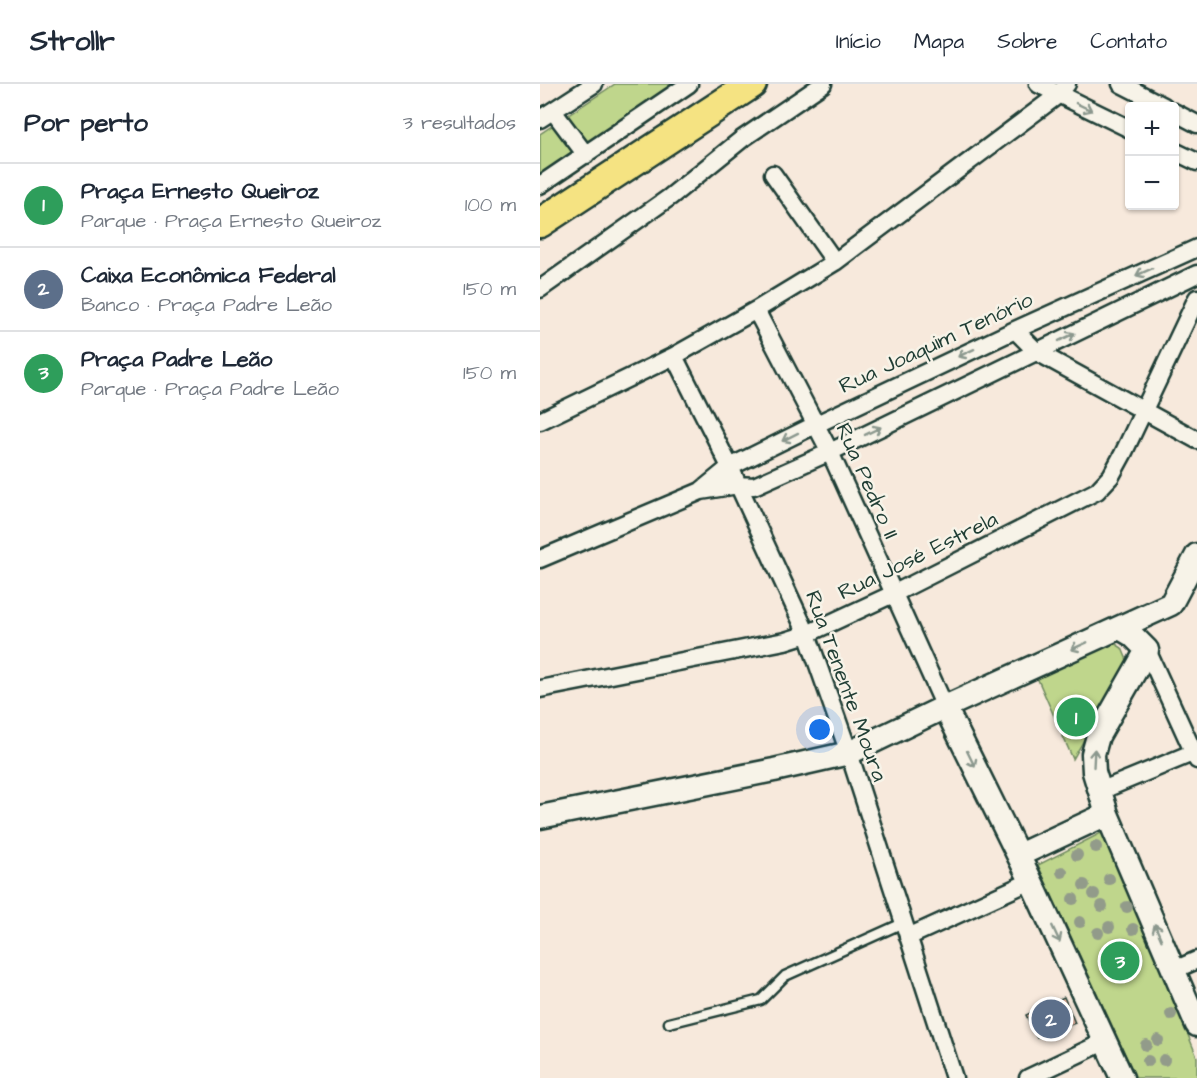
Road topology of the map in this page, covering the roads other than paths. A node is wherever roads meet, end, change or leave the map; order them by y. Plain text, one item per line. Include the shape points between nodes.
1 (594, 84) edge
2 (689, 84) edge
3 (752, 84) edge
4 (823, 84) edge
5 (1038, 84) edge
6 (1121, 84) edge
7 (1063, 90) edge
8 (1156, 102) edge
9 (546, 115) edge
10 (1179, 115) edge
11 (1197, 124) edge
12 (1125, 126) edge
13 (1179, 153) edge
14 (586, 155) junction
15 (1197, 162) edge
16 (773, 174) dead end
17 (540, 184) edge
18 (540, 224) edge
19 (1197, 248) edge
20 (835, 262) junction
21 (1197, 274) edge
22 (540, 289) edge
23 (1197, 298) edge
24 (756, 310) junction
25 (1015, 330) junction
26 (1036, 352) junction
27 (674, 356) junction
28 (1143, 412) junction
29 (540, 421) edge
30 (817, 423) junction
31 (1197, 440) edge
32 (830, 452) junction
33 (730, 467) junction
34 (738, 485) junction
35 (701, 491) junction
36 (540, 559) edge
37 (1196, 559) edge
38 (893, 594) junction
39 (1120, 628) junction
40 (807, 634) junction
41 (1147, 650) junction
42 (540, 689) edge
43 (945, 706) junction
44 (849, 753) junction
45 (1196, 755) edge
46 (1100, 791) junction
47 (1107, 814) junction
48 (540, 817) edge
49 (1019, 855) junction
50 (1032, 881) junction
51 (905, 930) junction
52 (1197, 960) edge
53 (1174, 970) junction
54 (669, 1023) dead end
55 (1197, 1025) edge
56 (1106, 1041) junction
57 (954, 1078) edge
58 (1028, 1078) edge
59 (1122, 1078) edge

1 - 9 street
2 - 14 street
3 - 18 highway
4 - 22 street
5 - 7 street
6 - 8 street
7 -> 12 street
7 - 20 street
9 - 14 street
10 - 11 street
13 - 15 street
14 - 17 street
16 - 20 street
19 -> 25 street, Rua Joaquim Tenório
20 - 24 street
26 -> 21 street, Rua Joaquim Tenório
23 - 28 street, Rua José Estrela
24 - 27 street
24 - 30 street, Rua Pedro II
25 - 26 street
25 -> 30 street, Rua Joaquim Tenório
26 - 28 street
32 -> 26 street, Rua Joaquim Tenório
27 - 29 street
27 - 33 street, Rua Tenente Moura
28 - 31 street
28 - 38 street, Rua José Estrela via 1111,476 1097,491
30 - 32 street, Rua Pedro II
30 -> 33 street, Rua Joaquim Tenório
32 - 34 street, Rua Joaquim Tenório via 754,486
32 - 38 street, Rua Pedro II
33 - 34 street, Rua Tenente Moura
33 - 35 street, Rua Joaquim Tenório
34 - 35 street, Rua Joaquim Tenório
34 - 40 street, Rua Tenente Moura
35 - 36 street, Rua Joaquim Tenório
37 - 39 street via 1171,604
38 - 40 street, Rua José Estrela
38 - 43 street, Rua Pedro II
39 - 41 street
39 -> 43 street
40 - 42 street, Rua José Estrela
40 - 44 street, Rua Tenente Moura
41 - 45 street
46 -> 41 street via 1093,754 1098,736
43 - 44 street
43 -> 49 street
44 - 48 street
44 - 51 street, Rua Tenente Moura
45 - 46 street
46 - 47 street
47 - 49 street
53 -> 47 street
49 - 50 street
50 - 51 street
50 -> 56 street
51 - 54 lane via 785,976 761,1000
51 - 57 street, Rua Tenente Moura
52 - 53 street
53 - 55 street
56 - 58 street
56 - 59 street

